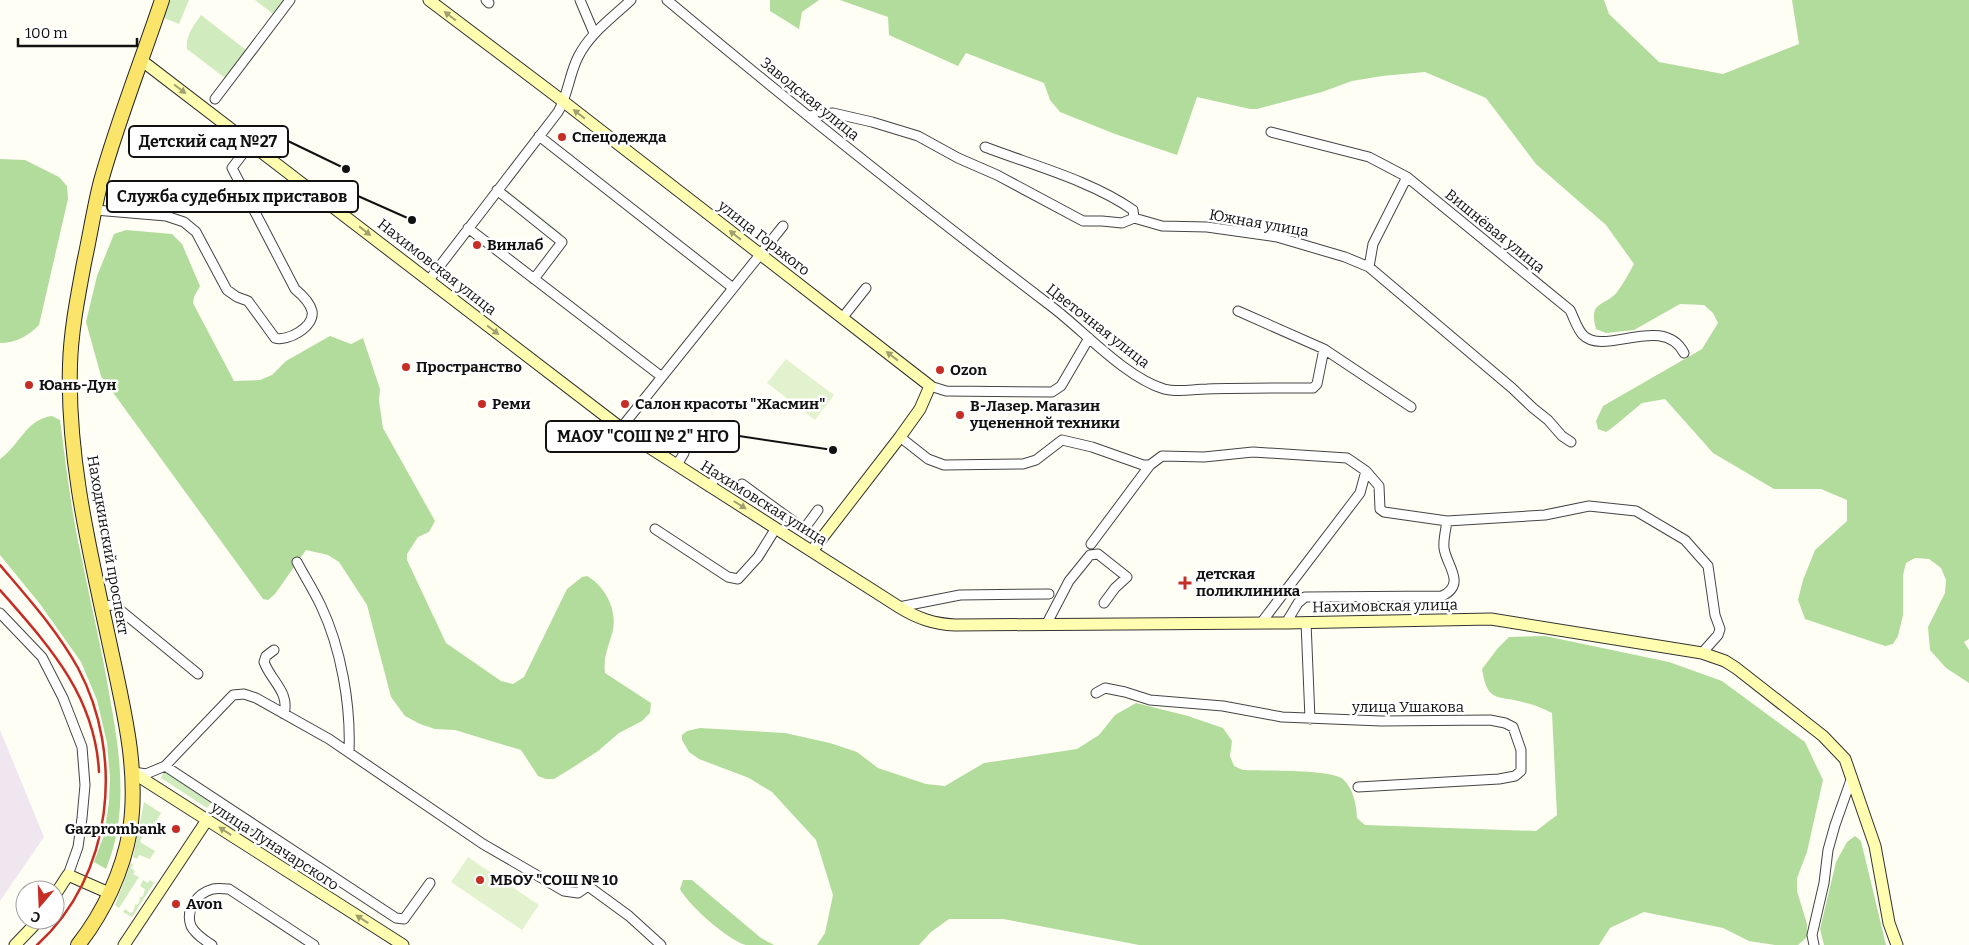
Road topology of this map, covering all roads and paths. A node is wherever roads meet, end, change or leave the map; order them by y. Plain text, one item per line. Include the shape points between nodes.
1 (162, 0) edge
2 (290, 0) edge
3 (429, 0) edge
4 (580, 0) edge
5 (630, 0) edge
6 (667, 0) edge
7 (594, 33) junction
8 (141, 60) junction
9 (215, 99) dead end
10 (564, 102) junction
11 (810, 116) junction
12 (1271, 132) dead end
13 (539, 136) junction
14 (251, 143) junction
15 (985, 147) dead end
16 (1407, 177) junction
17 (497, 190) junction
18 (95, 210) junction
19 (1134, 218) junction
20 (937, 219) joint
21 (783, 226) dead end
22 (468, 228) junction
23 (760, 254) junction
24 (1369, 267) junction
25 (429, 280) junction
26 (534, 280) junction
27 (733, 288) junction
28 (866, 288) dead end
29 (1238, 312) dead end
30 (843, 317) junction
31 (1089, 338) junction
32 (1324, 349) junction
33 (1684, 353) dead end
34 (662, 377) junction
35 (930, 386) junction
36 (1411, 407) dead end
37 (621, 428) junction
38 (900, 437) junction
39 (1571, 442) dead end
40 (684, 453) dead end
41 (677, 465) junction
42 (1150, 465) junction
43 (1366, 471) junction
44 (717, 475) dead end
45 (742, 484) dead end
46 (710, 486) junction
47 (818, 510) dead end
48 (1447, 520) junction
49 (776, 528) junction
50 (655, 530) dead end
51 (1091, 544) dead end
52 (812, 551) junction
53 (297, 562) dead end
54 (1049, 594) dead end
55 (1104, 603) dead end
56 (102, 606) junction
57 (898, 607) junction
58 (0, 613) edge
59 (1306, 622) junction
60 (1261, 623) junction
61 (1286, 623) junction
62 (1046, 625) junction
63 (274, 650) dead end
64 (1702, 653) junction
65 (198, 674) dead end
66 (1096, 693) dead end
67 (284, 714) junction
68 (1310, 719) junction
69 (349, 752) junction
70 (165, 766) junction
71 (132, 772) junction
72 (1852, 776) junction
73 (1358, 787) dead end
74 (207, 820) junction
75 (68, 875) junction
76 (65, 880) edge
77 (430, 883) dead end
78 (110, 893) junction
79 (29, 930) edge
80 (15, 945) edge
81 (78, 945) edge
82 (124, 945) edge
83 (212, 945) edge
84 (314, 945) edge
85 (403, 945) edge
86 (661, 945) edge
87 (1814, 945) edge
88 (1897, 945) edge

1 - 8 main road, Находкинский проспект
2 - 9 street
10 -> 3 main road, улица Горького
4 - 7 street
5 - 7 street
6 - 11 street, Заводская улица
7 - 10 street via 578,58
8 -> 14 main road, Нахимовская улица
8 - 18 main road, Находкинский проспект via 110,151
10 - 13 street
23 -> 10 main road, улица Горького
11 - 19 street via 833,113 918,136 1083,221 1122,223
11 - 20 street, Заводская улица
12 - 16 street, Вишнёвая улица via 1369,156
13 - 17 street
13 - 27 street
14 - 18 street via 232,168 295,288 312,311 306,328 287,337 275,338 248,301 227,290 196,232 184,222 166,216
14 -> 25 main road, Нахимовская улица
15 - 19 street via 1102,192 1133,210
16 - 24 street via 1373,244
16 - 33 street, Вишнёвая улица via 1570,310 1583,336 1604,341 1653,336 1670,338 1680,345
17 - 22 street
17 - 26 street via 562,242
18 - 56 main road, Находкинский проспект via 75,312 70,382 78,486
19 - 24 street, Южная улица via 1162,226 1207,227 1277,237
20 - 31 street, Цветочная улица
21 - 23 street
22 - 25 street
22 - 26 street
23 - 27 street
23 - 30 main road, улица Горького
24 - 39 street, Южная улица
25 -> 37 main road, Нахимовская улица
26 - 34 street
27 - 34 street
28 - 30 street
29 - 32 street
35 -> 30 main road, улица Горького
31 - 32 street, Цветочная улица via 1135,374 1166,390 1176,391 1313,388 1317,384
31 - 35 street, улица Горького via 1061,386 1052,392 946,391
32 - 36 street
34 - 37 street
35 - 38 main road via 920,409
37 - 41 main road, Нахимовская улица
38 - 42 street via 928,460 944,465 1023,464 1036,460 1062,440
38 - 52 main road
40 - 41 street
41 - 46 main road, Нахимовская улица
42 - 43 street via 1162,456 1204,457 1253,452 1347,458
42 - 51 street
43 - 48 street via 1378,486 1380,509 1384,512
43 - 60 street via 1360,493
44 - 46 street
45 - 47 street via 804,529
46 -> 49 main road, Нахимовская улица
48 - 61 street via 1444,548 1454,580 1448,593 1442,596 1305,597
48 - 64 street via 1545,515 1589,506 1636,511 1685,540 1708,566 1720,628
49 - 50 street via 758,557 738,579 728,577
49 - 52 main road, Нахимовская улица
52 - 57 main road, Нахимовская улица
53 - 69 street via 322,607 339,657 345,690
54 - 57 street via 960,595
55 - 62 street via 1127,576 1098,554 1090,555 1069,581
56 - 65 street via 114,605
56 - 71 main road, Находкинский проспект via 124,711
57 - 62 main road, Нахимовская улица via 921,620 941,624
58 - 75 street via 42,657 63,698 82,747 82,818 78,847
59 - 61 main road, Нахимовская улица
59 - 64 main road, Нахимовская улица via 1491,620
59 - 68 street
60 - 61 main road, Нахимовская улица
60 - 62 main road, Нахимовская улица
63 - 67 street via 264,662 285,695 287,706
64 - 72 main road, Нахимовская улица via 1736,668 1822,736 1845,759
66 - 68 street, улица Ушакова via 1105,688 1150,700 1222,706
67 - 69 street
67 - 70 street via 256,698 233,695
68 - 73 street, улица Ушакова via 1381,722 1490,720 1513,727 1520,750 1521,771 1515,776
69 - 86 street via 483,844 564,891 578,893 588,886
70 - 71 street via 146,774
70 - 77 street via 396,918 404,919
71 - 74 main road, улица Луначарского
71 - 78 main road, Находкинский проспект via 130,830
72 - 87 street via 1828,850 1812,935
72 - 88 main road, Нахимовская улица via 1875,846 1889,923
74 - 82 main road
85 -> 74 main road, улица Луначарского
75 - 76 main road
75 - 78 main road
78 - 81 main road, Находкинский проспект
79 - 80 main road
83 - 84 street via 201,938 189,915 195,900 214,888 229,889

